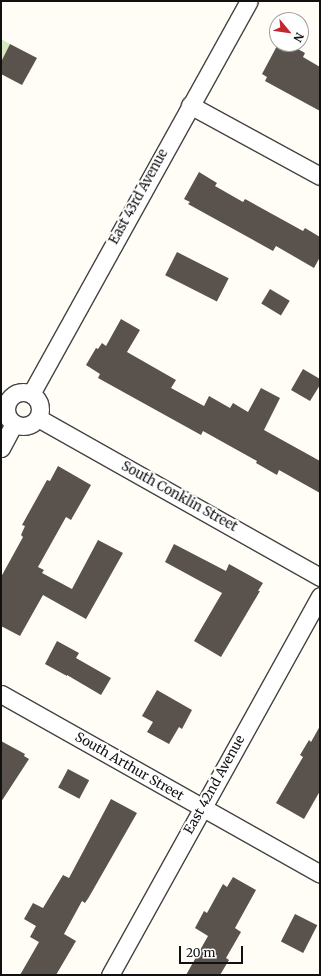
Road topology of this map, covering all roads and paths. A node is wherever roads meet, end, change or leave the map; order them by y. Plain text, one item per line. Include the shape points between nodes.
1 (249, 1) edge
2 (190, 105) junction
3 (320, 176) edge
4 (31, 394) junction
5 (5, 399) edge
6 (38, 418) junction
7 (14, 424) junction
8 (1, 448) edge
9 (320, 577) edge
10 (320, 596) edge
11 (1, 694) edge
12 (202, 808) junction
13 (320, 874) edge
14 (110, 975) edge

1 - 2 street, East 43rd Avenue
2 - 3 street
2 - 4 street, East 43rd Avenue
4 - 5 street via 19,393
4 - 6 street via 38,402
5 - 7 street via 6,415
6 - 7 street via 30,425
6 - 9 street, South Conklin Street
7 - 8 street
10 - 12 street, East 42nd Avenue
11 - 12 street, South Arthur Street
12 - 13 street, South Arthur Street
12 - 14 street, East 42nd Avenue

